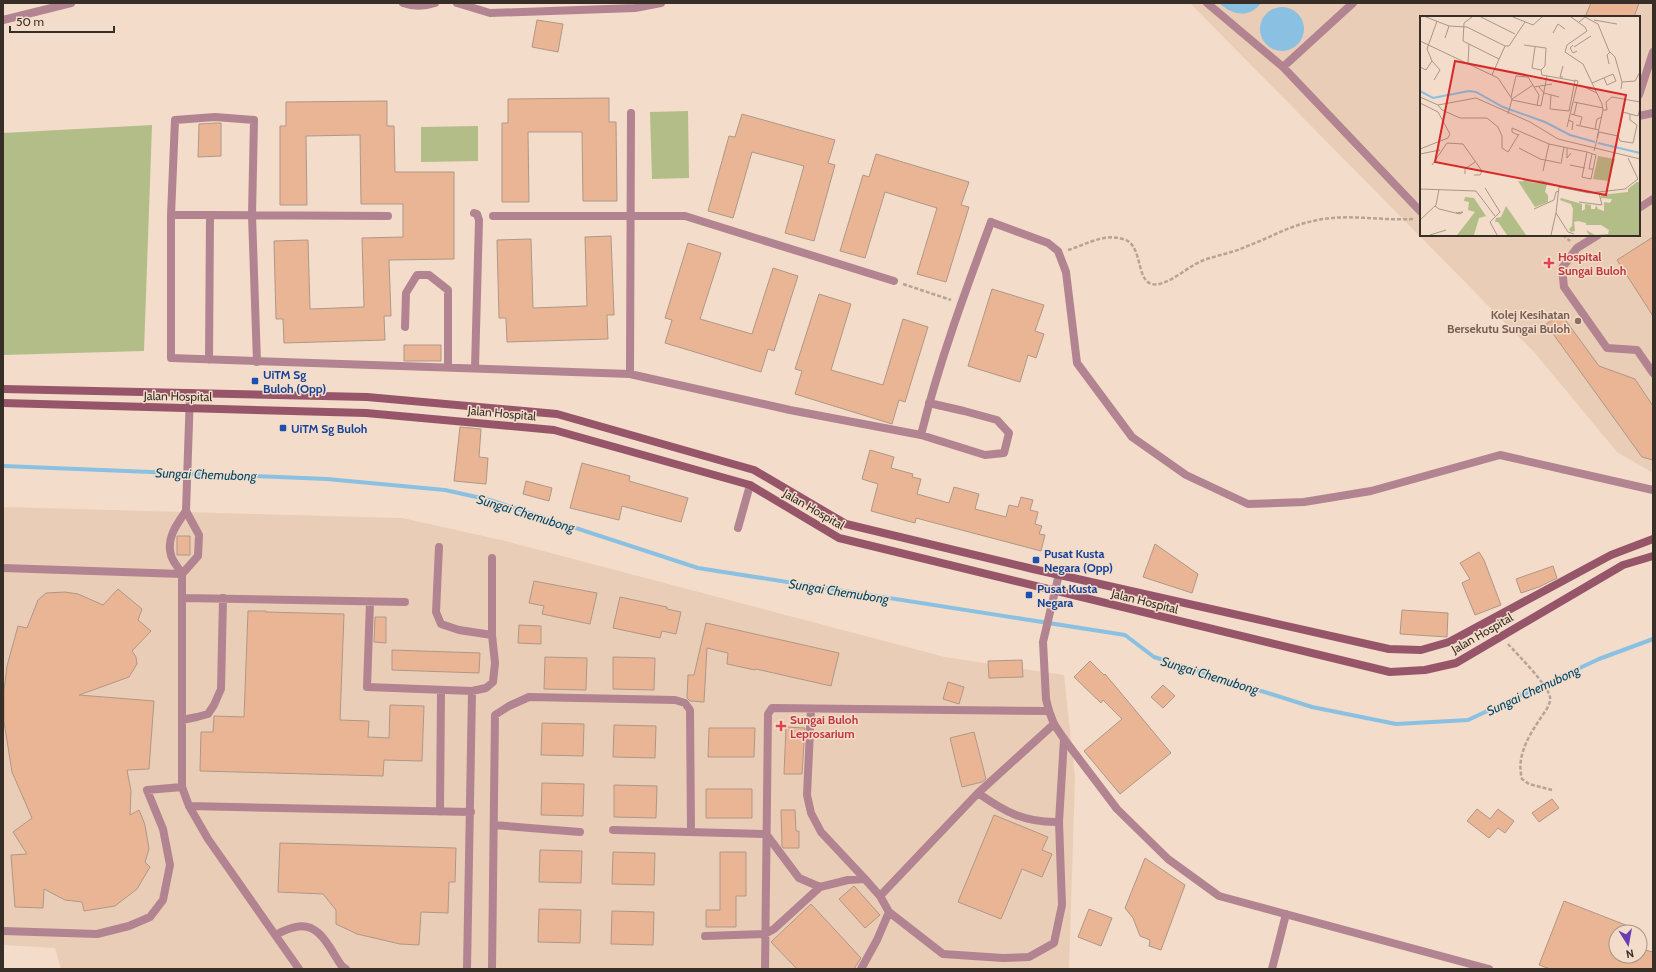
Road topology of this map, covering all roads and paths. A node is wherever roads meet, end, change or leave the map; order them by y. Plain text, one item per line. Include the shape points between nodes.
1 (71, 3) edge
2 (403, 3) edge
3 (435, 3) edge
4 (457, 3) edge
5 (661, 3) edge
6 (1207, 3) edge
7 (1353, 3) edge
8 (3, 20) edge
9 (1653, 52) edge
10 (1283, 67) junction
11 (1640, 92) edge
12 (631, 113) dead end
13 (1653, 113) edge
14 (1640, 116) edge
15 (1653, 199) edge
16 (1640, 207) edge
17 (1420, 211) edge
18 (474, 213) dead end
19 (252, 214) junction
20 (171, 215) junction
21 (210, 215) junction
22 (388, 216) dead end
23 (493, 216) dead end
24 (631, 216) junction
25 (1414, 218) dead end
26 (1596, 236) edge
27 (1058, 251) junction
28 (894, 281) joint
29 (961, 303) junction
30 (405, 327) dead end
31 (209, 360) junction
32 (257, 362) junction
33 (448, 367) junction
34 (475, 368) junction
35 (1653, 373) edge
36 (630, 374) junction
37 (3, 389) edge
38 (190, 393) junction
39 (3, 403) edge
40 (929, 403) junction
41 (190, 408) junction
42 (921, 435) junction
43 (754, 470) junction
44 (750, 485) junction
45 (1653, 490) edge
46 (186, 511) junction
47 (738, 528) dead end
48 (1653, 539) edge
49 (439, 547) dead end
50 (1653, 556) edge
51 (492, 558) dead end
52 (3, 568) edge
53 (182, 574) junction
54 (1059, 574) junction
55 (1055, 591) junction
56 (182, 598) junction
57 (223, 598) junction
58 (370, 602) junction
59 (405, 602) dead end
60 (492, 635) junction
61 (1501, 636) junction
62 (441, 690) junction
63 (472, 691) junction
64 (811, 709) junction
65 (1049, 711) junction
66 (182, 720) junction
67 (1054, 724) junction
68 (1064, 740) junction
69 (182, 787) junction
70 (1552, 790) dead end
71 (978, 793) junction
72 (189, 806) junction
73 (440, 812) junction
74 (470, 812) junction
75 (1059, 822) junction
76 (494, 825) junction
77 (613, 830) dead end
78 (580, 832) dead end
79 (692, 832) junction
80 (766, 834) junction
81 (865, 879) junction
82 (820, 887) junction
83 (880, 896) junction
84 (889, 912) junction
85 (1286, 914) junction
86 (3, 931) edge
87 (765, 934) junction
88 (275, 935) junction
89 (705, 936) dead end
90 (767, 967) edge
91 (299, 969) edge
92 (346, 969) edge
93 (467, 969) edge
94 (492, 969) edge
95 (861, 969) edge
96 (1272, 969) edge
97 (1489, 969) edge

1 - 8 street
2 - 3 street via 413,7
4 - 5 street via 490,13 635,8
6 - 10 street
7 - 10 street
9 - 11 street
10 - 17 street
12 - 24 street
13 - 14 street
15 - 16 street
18 - 34 street via 479,220
19 - 20 street via 254,120 215,117 175,120
19 - 21 street
19 - 22 street
19 - 32 street
20 - 21 street
20 - 31 street via 171,358
21 - 31 street
23 - 24 street
24 - 28 street via 685,216
24 - 36 street
25 - 27 path via 1393,220 1344,217 1313,220 1237,251 1203,260 1178,276 1157,284 1143,278 1139,258 1132,244 1124,239 1104,238 1069,250
26 - 35 street via 1577,248 1562,268 1564,287 1607,348 1637,350
27 - 29 street via 1048,243 991,222
27 - 45 street via 1066,272 1077,363 1132,437 1186,475 1248,504 1304,502 1371,491 1500,456
28 - 29 path
29 - 40 street
30 - 33 street via 406,293 417,275 429,275 448,290
31 - 32 street
32 - 33 street
33 - 34 street
34 - 36 street
36 - 42 street via 790,410
37 - 38 main road, Jalan Hospital
38 - 41 street
38 - 43 main road, Jalan Hospital via 367,397 557,414
39 - 41 main road, Jalan Hospital
40 - 42 street
40 - 42 street via 996,420 1009,433 1004,453 986,455
41 - 44 main road, Jalan Hospital via 366,413 554,430
41 - 46 street
43 - 44 main road
43 - 54 main road, Jalan Hospital via 846,524
44 - 47 street
44 - 55 main road, Jalan Hospital via 839,538
46 - 53 street via 171,533 171,555
46 - 53 street via 199,535 198,556
48 - 54 main road, Jalan Hospital via 1611,555 1449,642 1421,650 1389,649
49 - 60 street via 436,612 441,624 459,630
50 - 61 main road, Jalan Hospital via 1623,565
51 - 60 street
52 - 53 street
53 - 56 street
54 - 55 street
55 - 61 main road, Jalan Hospital via 1390,672 1425,670 1456,663
55 - 65 street via 1043,642
56 - 57 street
56 - 66 street
57 - 58 street
57 - 66 street via 221,689 208,714
58 - 59 street
58 - 62 street via 367,687
60 - 63 street via 495,663 493,682 486,688
61 - 70 path via 1532,670 1550,697 1549,707 1528,737 1519,768 1522,779 1529,784
62 - 63 street
62 - 73 street
63 - 74 street
64 - 65 street
64 - 80 street via 772,708 768,714
64 - 81 street via 807,796 811,813 821,832
65 - 67 street
66 - 69 street
67 - 68 street
67 - 71 street
68 - 75 street
68 - 85 street via 1117,809 1168,859 1219,896
69 - 72 street
69 - 86 street via 147,790 164,829 170,865 164,900 150,917 129,926 97,934
71 - 75 street via 1000,808 1024,819 1043,823
71 - 83 street
72 - 73 street
72 - 88 street via 208,840
73 - 74 street
74 - 93 street
75 - 84 street via 1062,905 1054,944 1029,957 943,954
76 - 78 street
76 - 79 street via 495,715 529,697 676,700 685,703 690,710
76 - 94 street
77 - 79 street
79 - 80 street
80 - 82 street via 800,878
80 - 87 street
81 - 82 street
81 - 83 street
82 - 87 street via 774,930
83 - 84 street
84 - 95 street
85 - 96 street
85 - 97 street
87 - 89 street
87 - 90 street
88 - 91 street
88 - 92 street via 296,926 319,931

